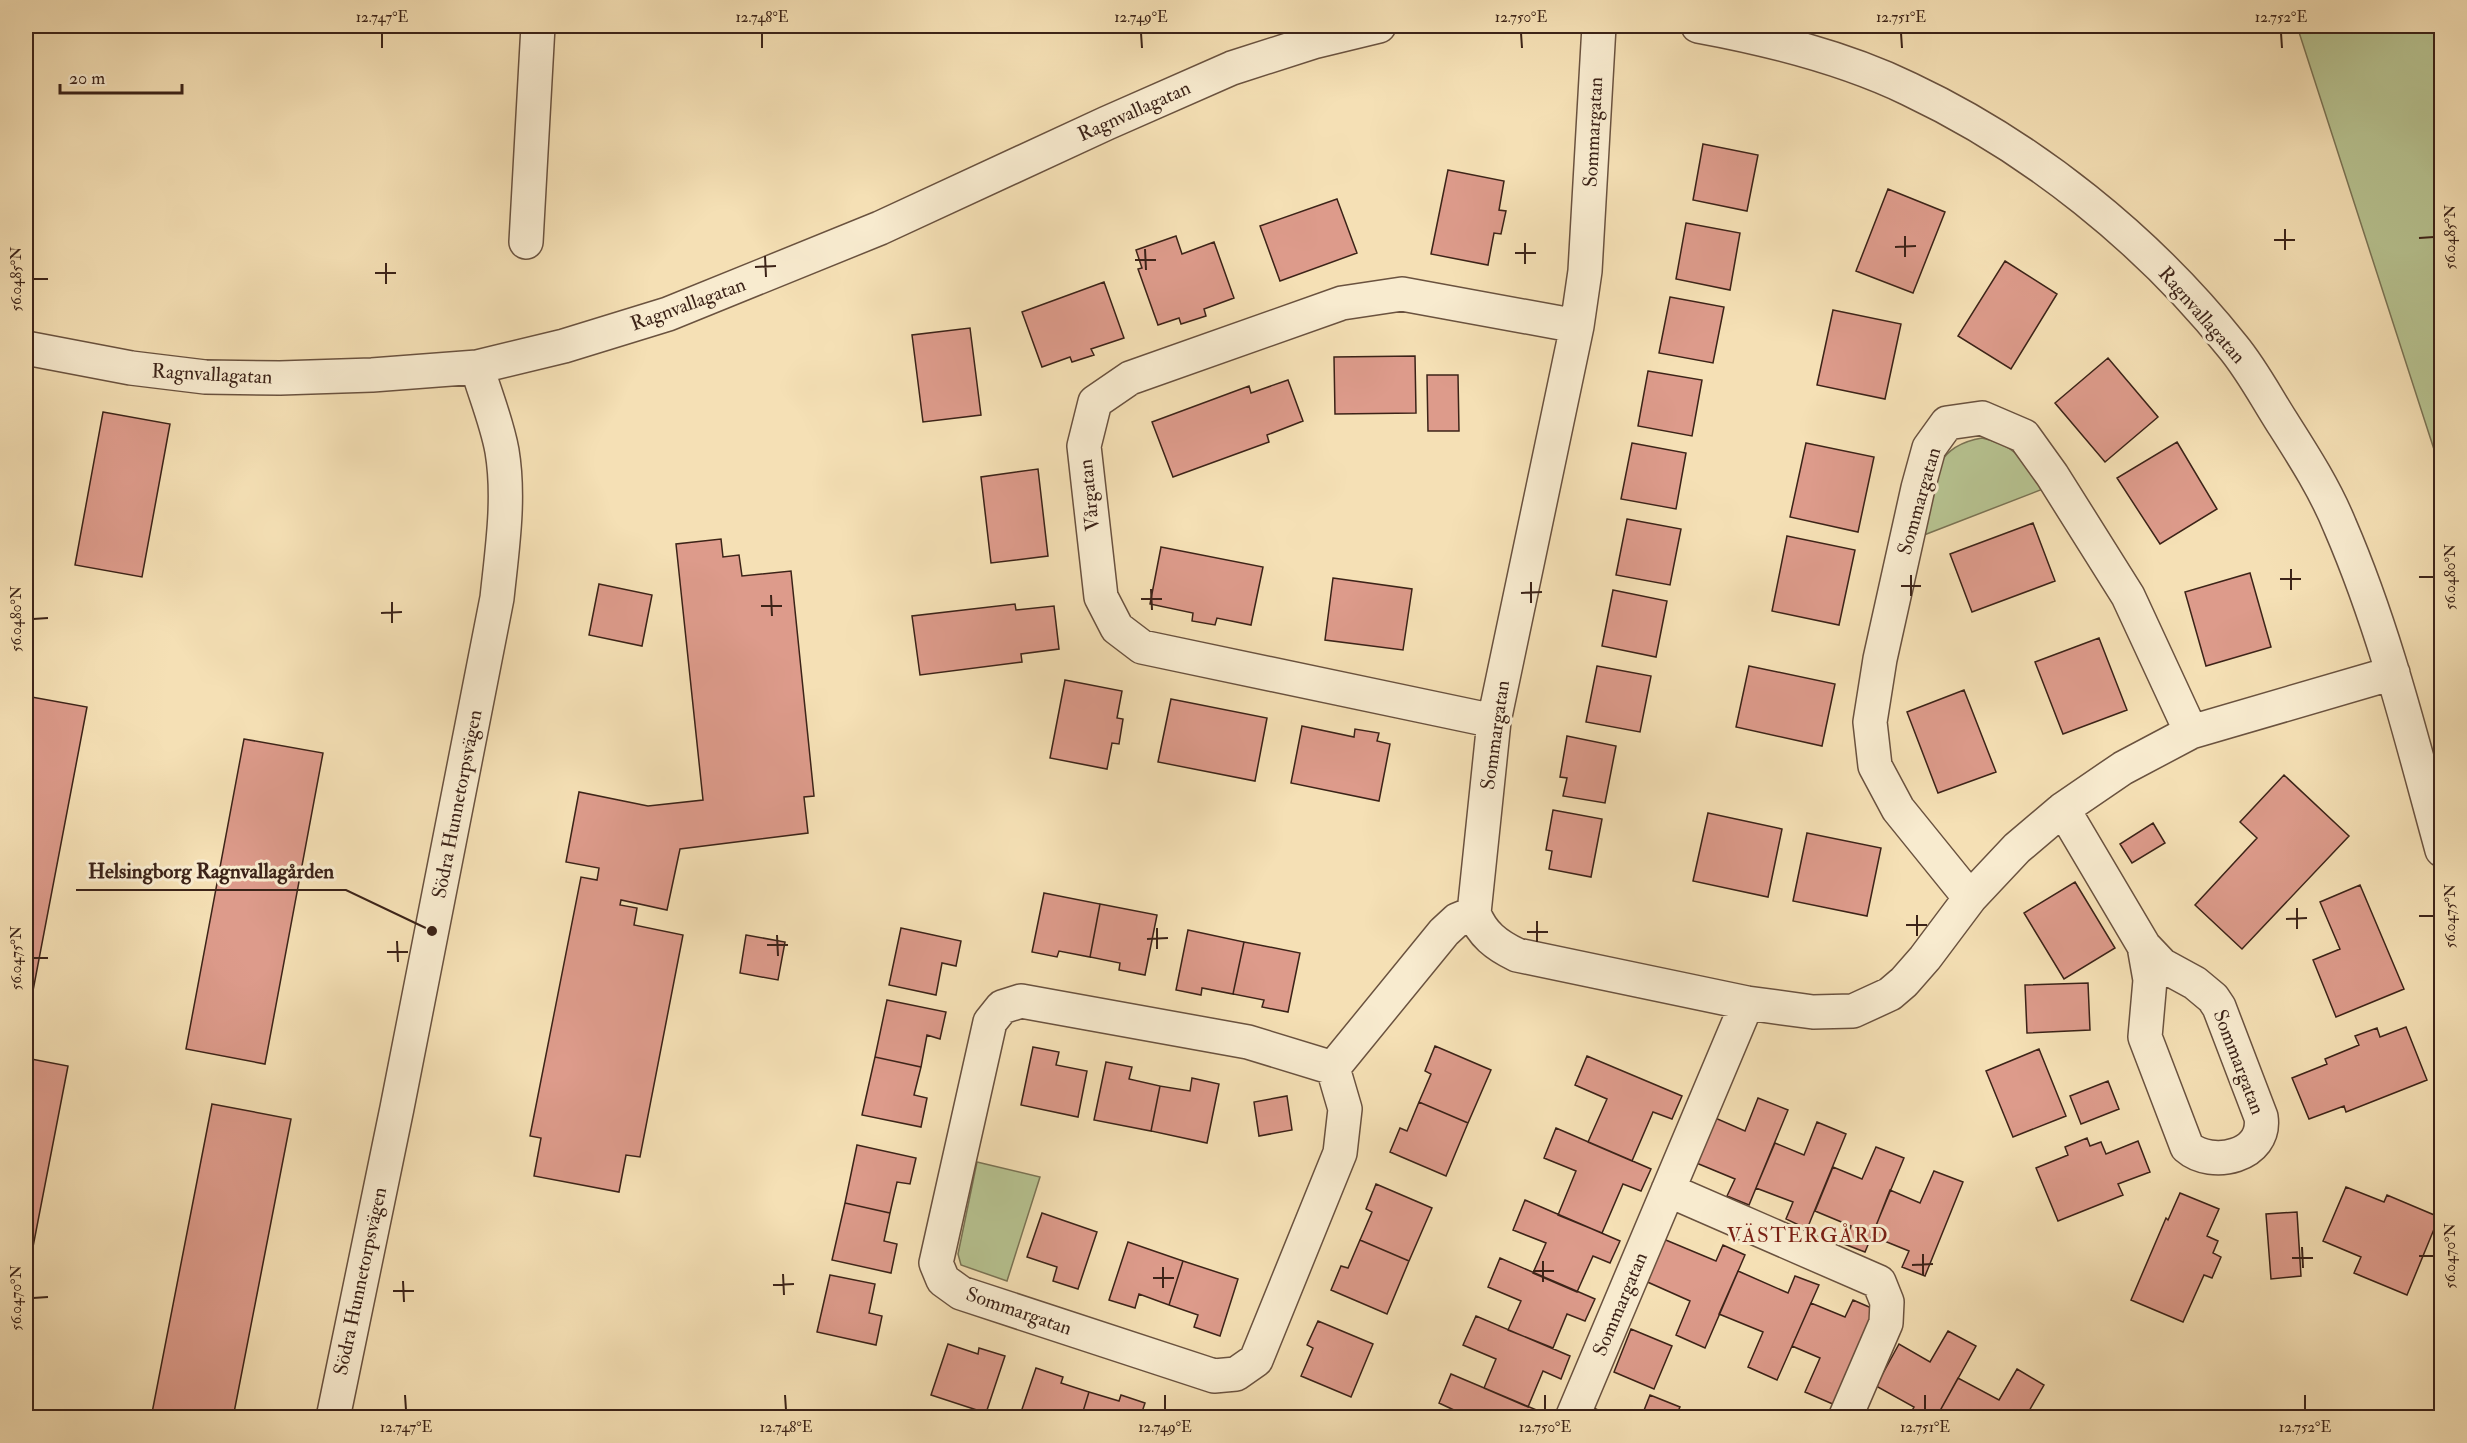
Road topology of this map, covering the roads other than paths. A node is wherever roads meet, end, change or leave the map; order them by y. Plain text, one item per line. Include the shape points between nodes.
1 (538, 26) edge
2 (1379, 26) edge
3 (1599, 26) edge
4 (1698, 26) edge
5 (526, 242) dead end
6 (1577, 326) junction
7 (26, 348) edge
8 (477, 366) junction
9 (2393, 673) junction
10 (1494, 722) junction
11 (2191, 732) junction
12 (2063, 809) junction
13 (2442, 850) edge
14 (1970, 898) junction
15 (1474, 913) junction
16 (2145, 946) junction
17 (1747, 1003) junction
18 (1333, 1068) junction
19 (1668, 1190) junction
20 (333, 1418) edge
21 (1572, 1418) edge
22 (1845, 1418) edge

1 - 5 street
2 - 8 street, Ragnvallagatan via 1232,68 880,228 668,314 564,346
3 - 6 street, Sommargatan via 1585,271
4 - 9 street, Ragnvallagatan via 1806,51 1908,88 2028,158 2089,202 2144,249 2194,299 2235,349 2305,458 2340,523
6 - 10 street, Sommargatan
6 - 10 street, Vårgatan via 1402,294 1342,303 1130,378 1095,402 1084,446 1101,597 1117,628 1142,647
7 - 8 street, Ragnvallagatan via 131,369 205,377 372,375
8 - 20 street, Södra Hunnetorpsvägen via 502,450 504,540 497,598
9 - 11 street
9 - 13 street, Ragnvallagatan
10 - 15 street, Sommargatan
11 - 12 street via 2123,768
11 - 14 street, Sommargatan via 2128,596 2024,436 1982,418 1947,423 1929,448 1918,488 1870,722 1875,766 1893,801
12 - 14 street via 2017,848
12 - 16 street, Sommargatan
14 - 17 street via 1904,982 1870,1005 1853,1011 1813,1012
15 - 17 street via 1485,933 1517,955
15 - 18 street via 1457,920 1444,932
16 - 16 street, Sommargatan via 2162,965 2206,991 2219,1007 2263,1126 2253,1145 2241,1153 2210,1158 2187,1147 2145,1037 2150,980
17 - 19 street, Sommargatan
18 - 18 street, Sommargatan via 1237,1040 1021,1000 1002,1007 990,1022 936,1263 943,1280 961,1293 1214,1376 1236,1374 1256,1360 1340,1153 1344,1109
19 - 21 street, Sommargatan
19 - 22 street via 1880,1282 1887,1302 1886,1323

